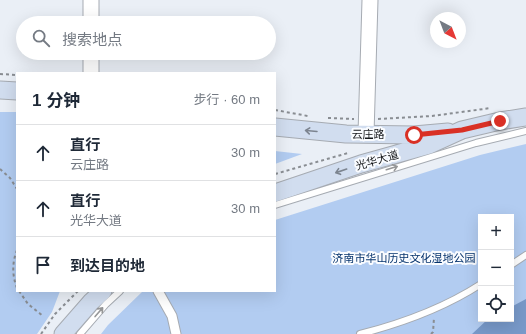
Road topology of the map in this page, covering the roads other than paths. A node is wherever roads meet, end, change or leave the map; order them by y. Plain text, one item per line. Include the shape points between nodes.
1 (91, 0) edge
2 (370, 0) edge
3 (91, 16) edge
4 (91, 60) edge
5 (91, 72) edge
6 (0, 90) edge
7 (16, 91) edge
8 (526, 117) edge
9 (366, 126) junction
10 (276, 127) edge
11 (462, 130) junction
12 (526, 131) edge
13 (276, 193) edge
14 (276, 205) edge
15 (526, 255) edge
16 (514, 263) edge
17 (478, 286) edge
18 (119, 292) edge
19 (159, 292) edge
20 (95, 295) edge
21 (64, 334) edge
22 (80, 334) edge
23 (176, 334) edge
24 (360, 334) edge

1 - 3 street
2 - 9 street
4 - 5 street
6 - 7 main road
8 - 11 main road, 光华大道
9 -> 10 main road, 云庄路 via 346,134
9 - 11 main road, 云庄路 via 414,135
11 -> 13 main road, 光华大道 via 429,145 361,164
14 -> 12 lane via 476,143
15 - 16 lane
17 - 24 lane via 459,298 408,321
22 -> 18 lane
19 - 23 street via 172,316
20 - 21 main road

